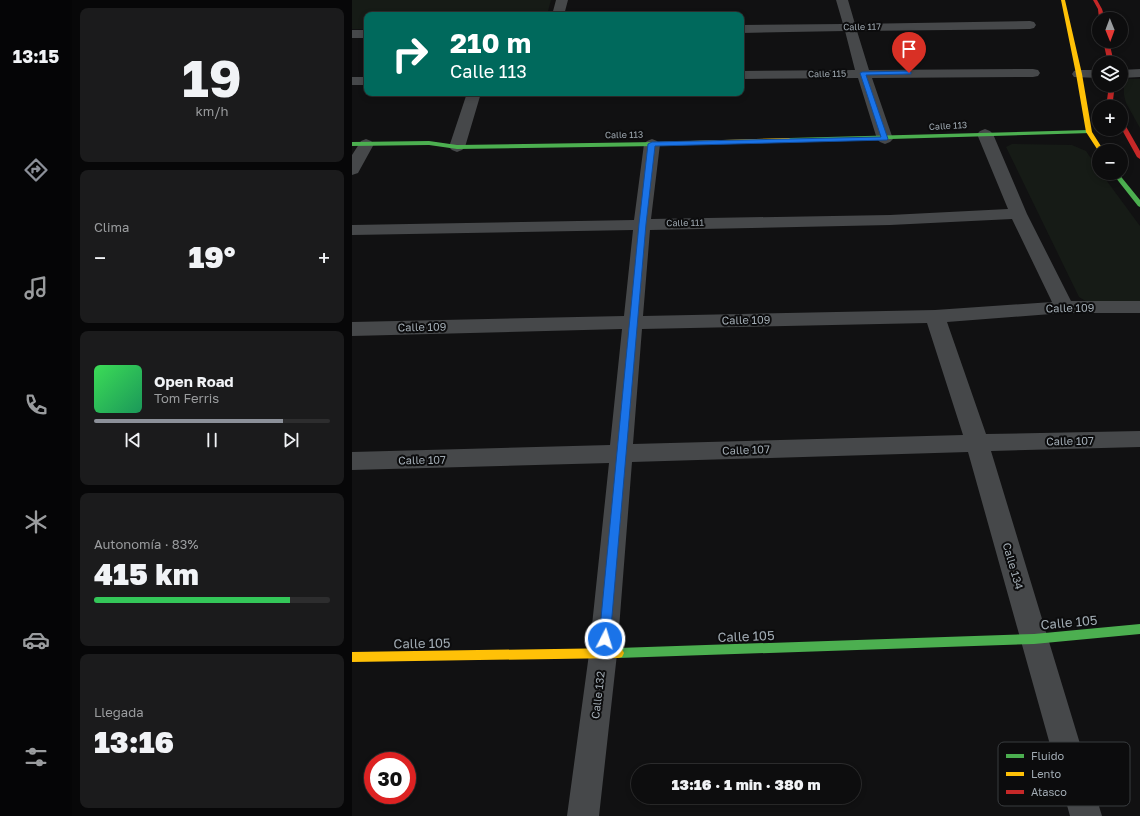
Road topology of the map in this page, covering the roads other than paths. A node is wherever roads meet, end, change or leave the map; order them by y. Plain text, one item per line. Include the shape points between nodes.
1 (562, 0) edge
2 (842, 0) edge
3 (1063, 0) edge
4 (1095, 0) edge
5 (559, 12) edge
6 (1101, 12) edge
7 (1030, 25) dead end
8 (850, 28) junction
9 (744, 29) edge
10 (352, 34) edge
11 (364, 34) edge
12 (862, 73) junction
13 (1033, 73) dead end
14 (1140, 73) edge
15 (1080, 74) junction
16 (1092, 74) edge
17 (1128, 74) edge
18 (744, 75) edge
19 (352, 81) edge
20 (364, 81) edge
21 (473, 96) edge
22 (1089, 132) junction
23 (985, 134) junction
24 (1128, 136) edge
25 (885, 139) junction
26 (359, 144) edge
27 (652, 144) junction
28 (1097, 144) edge
29 (457, 147) junction
30 (1140, 157) edge
31 (352, 170) edge
32 (1120, 180) edge
33 (1140, 205) edge
34 (1018, 214) junction
35 (642, 224) junction
36 (352, 230) edge
37 (1064, 307) junction
38 (1140, 307) edge
39 (935, 316) junction
40 (634, 322) junction
41 (352, 329) edge
42 (1140, 439) edge
43 (977, 442) junction
44 (622, 454) junction
45 (352, 461) edge
46 (1140, 629) edge
47 (1034, 638) junction
48 (603, 654) junction
49 (352, 657) edge
50 (1064, 742) edge
51 (1083, 806) edge
52 (583, 816) edge
53 (1086, 816) edge

1 - 5 street
2 - 8 street
3 - 15 street
4 - 6 street
7 - 8 street, Calle 117
8 - 9 street, Calle 117
8 - 12 street
10 - 11 street
12 - 13 street, Calle 115
12 - 18 street, Calle 115
12 - 25 street
14 - 17 street
15 - 16 street
15 - 22 street
19 - 20 street
21 - 29 street
22 - 23 street, Calle 113
22 - 28 street
23 - 25 street, Calle 113
23 - 34 street
24 - 30 street
25 - 27 street, Calle 113
26 - 29 street, Calle 113 via 429,143
26 - 31 street
27 - 29 street, Calle 113
27 - 35 street, Calle 132
32 - 33 street
34 - 35 street, Calle 111 via 890,220
34 - 37 street
35 - 36 street, Calle 111
35 - 40 street, Calle 132
37 - 38 street, Calle 109
37 - 39 street, Calle 109
39 - 40 street, Calle 109
39 - 43 street, Calle 134
40 - 41 street, Calle 109
40 - 44 street, Calle 132
42 - 43 street, Calle 107
43 - 44 street, Calle 107
43 - 47 street, Calle 134
44 - 45 street, Calle 107
44 - 48 street, Calle 132
46 - 47 street, Calle 105
47 - 48 street, Calle 105
47 - 50 street, Calle 134
48 - 49 street, Calle 105
48 - 52 street, Calle 132
51 - 53 street, Calle 134

